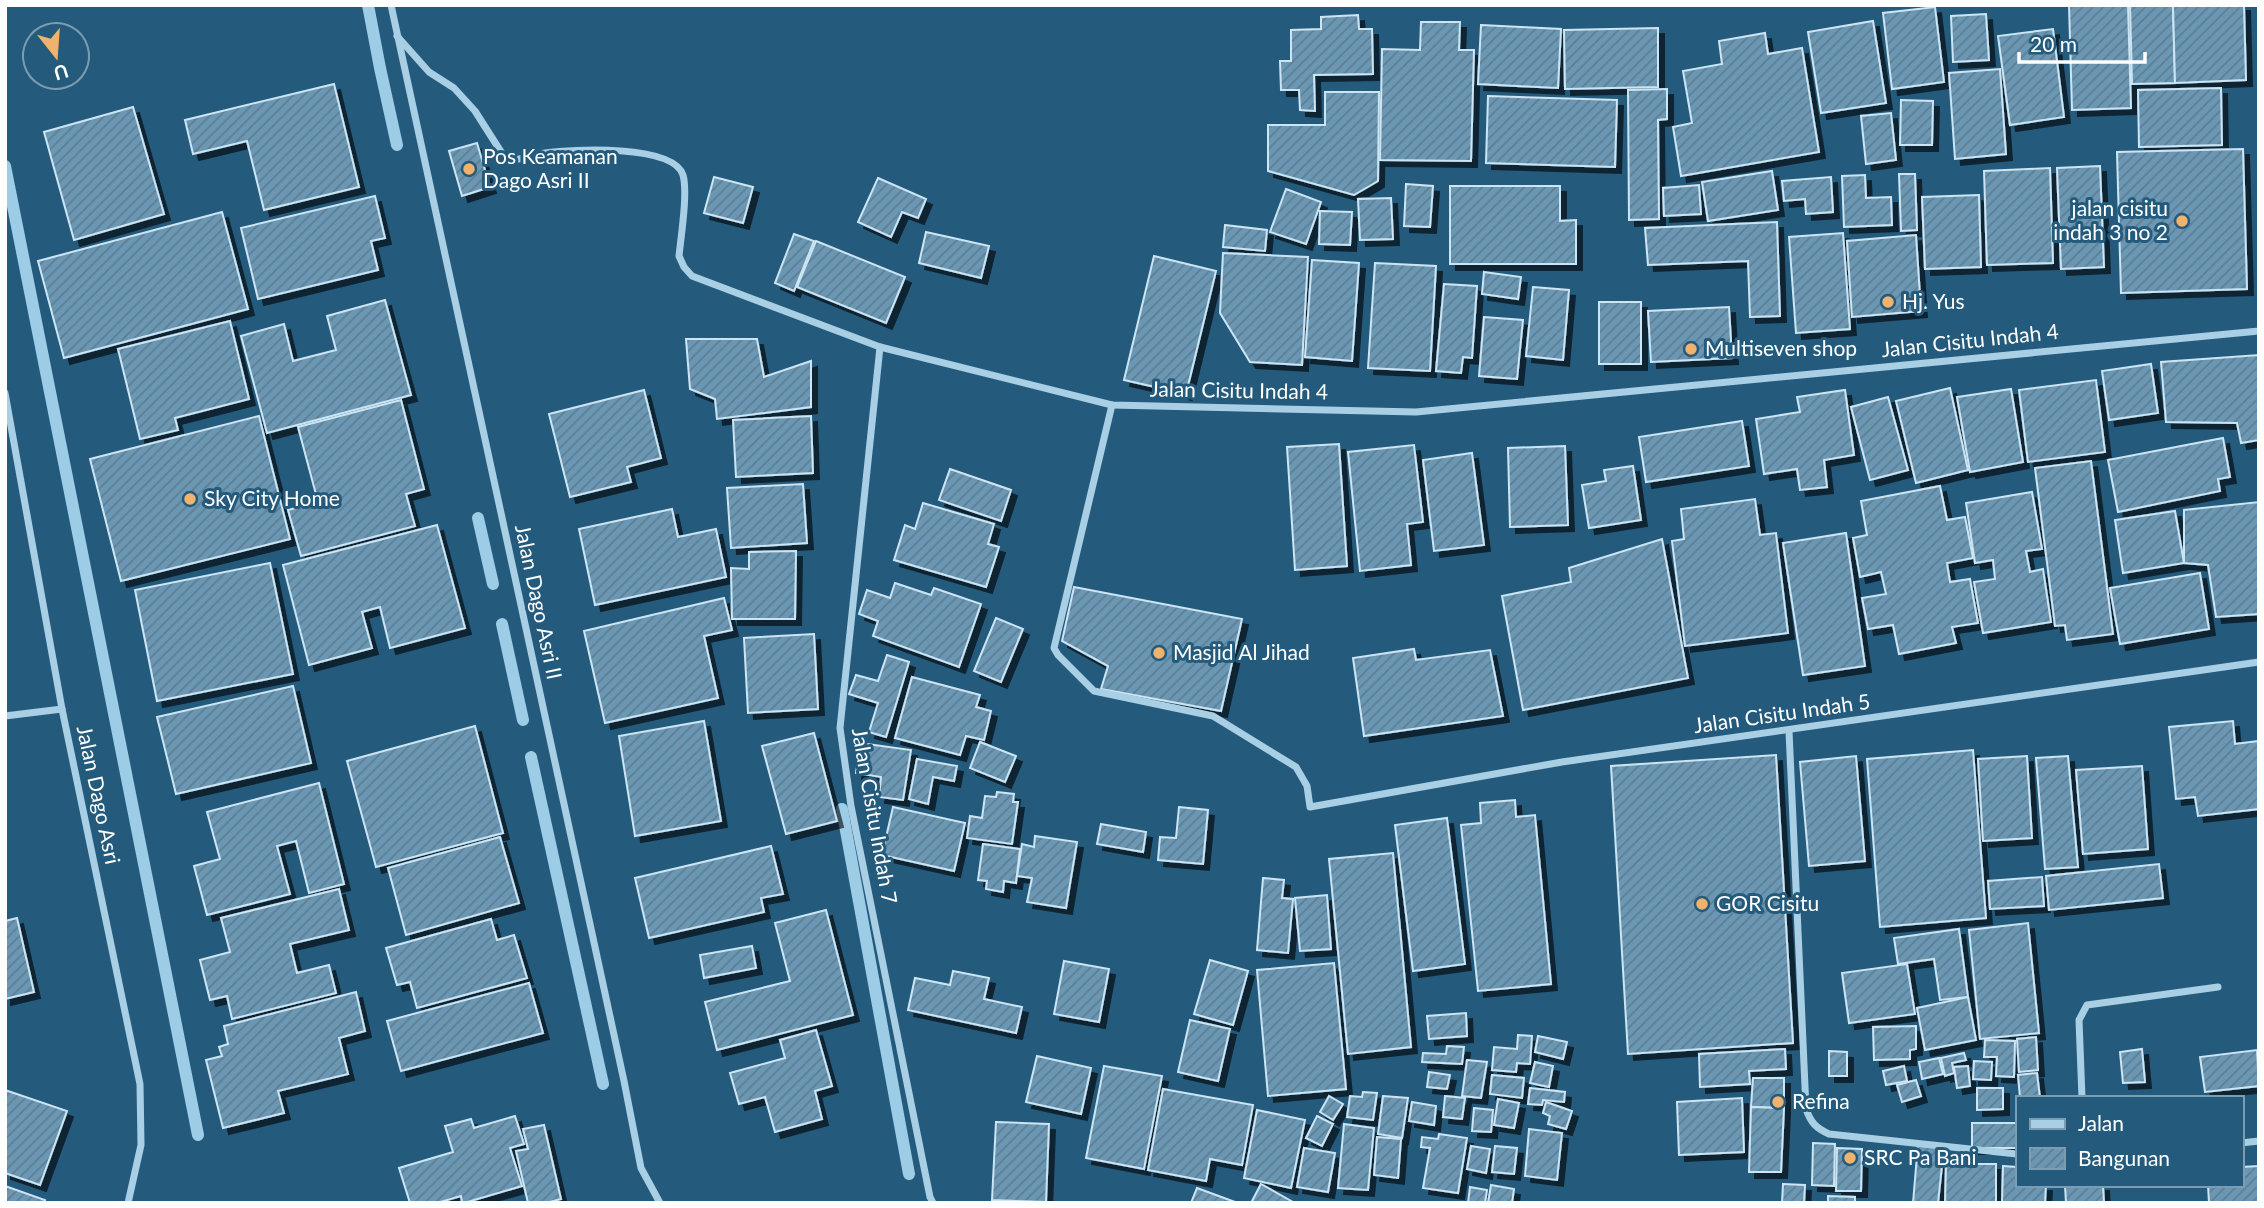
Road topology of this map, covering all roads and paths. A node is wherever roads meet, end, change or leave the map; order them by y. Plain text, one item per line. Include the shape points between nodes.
1 (391, 5) edge
2 (397, 36) junction
3 (2259, 331) edge
4 (880, 346) junction
5 (5, 393) edge
6 (1112, 405) junction
7 (2259, 662) edge
8 (62, 709) junction
9 (5, 716) edge
10 (1789, 731) junction
11 (2218, 987) dead end
12 (2082, 1096) edge
13 (2016, 1154) edge
14 (128, 1203) edge
15 (660, 1203) edge
16 (933, 1203) edge

1 - 2 street, Jalan Dago Asri II
2 - 4 street, Jalan Cisitu Indah 4 via 429,72 454,88 475,111 503,155 518,159 540,153 599,150 674,162 685,184 679,256 692,276
2 - 15 street, Jalan Dago Asri II via 641,1168
3 - 6 street, Jalan Cisitu Indah 4 via 1416,412
4 - 6 street, Jalan Cisitu Indah 4
4 - 16 street, Jalan Cisitu Indah 7 via 840,728 851,806
5 - 8 street, Jalan Dago Asri
6 - 10 street, Jalan Cisitu Indah 5 via 1054,648 1094,691 1213,716 1296,766 1307,786 1310,807 1562,762
7 - 10 street, Jalan Cisitu Indah 5
8 - 9 street
8 - 14 street, Jalan Dago Asri via 140,1084 141,1145
10 - 13 street via 1810,1120 1816,1129 1829,1134
11 - 12 street via 2087,1005 2079,1020

